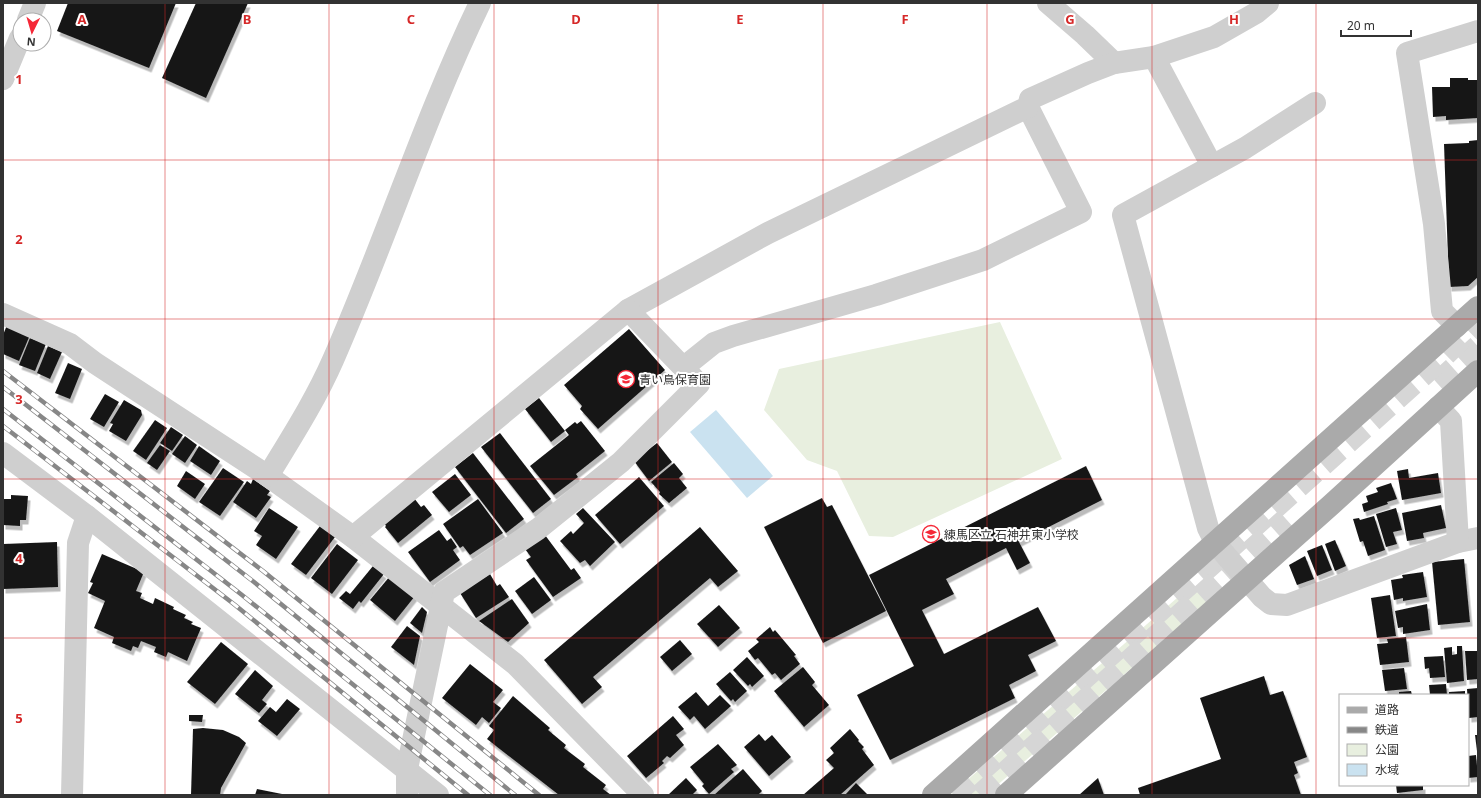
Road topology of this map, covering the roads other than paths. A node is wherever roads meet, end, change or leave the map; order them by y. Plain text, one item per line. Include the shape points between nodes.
1 (480, 3) edge
2 (1048, 3) edge
3 (1268, 3) edge
4 (1478, 30) edge
5 (14, 52) edge
6 (1154, 57) junction
7 (1114, 63) junction
8 (3, 79) edge
9 (1315, 103) dead end
10 (1028, 107) junction
11 (1212, 166) junction
12 (1478, 307) edge
13 (628, 310) junction
14 (3, 314) edge
15 (1457, 326) junction
16 (684, 367) junction
17 (1478, 371) edge
18 (1438, 407) junction
19 (3, 453) edge
20 (268, 476) junction
21 (87, 516) junction
22 (353, 537) junction
23 (1468, 540) edge
24 (1216, 544) junction
25 (1247, 579) junction
26 (440, 606) junction
27 (407, 769) junction
28 (72, 795) edge
29 (407, 795) edge
30 (438, 795) edge
31 (643, 795) edge
32 (934, 795) edge
33 (1006, 795) edge

1 - 20 street via 455,56 332,361 304,416
2 - 7 street
3 - 6 street via 1256,13 1214,37
4 - 15 street via 1407,53 1434,224 1442,311
5 - 8 street
6 - 7 street
6 - 11 street
7 - 10 street via 1030,99
9 - 11 street
10 - 13 street via 768,233
10 - 16 street via 1081,212 983,260 714,343
11 - 24 street via 1123,215 1208,528
12 - 15 main road
13 - 16 street
13 - 22 street
14 - 20 street via 70,344
15 - 24 main road
16 - 26 street via 699,384 621,462 538,529 444,592
17 - 18 main road
18 - 23 street via 1451,421
18 - 25 main road
19 - 21 street
20 - 22 street
21 - 27 street
21 - 28 street via 78,543
22 - 26 street
23 - 25 street via 1287,605 1271,604
24 - 25 street
24 - 32 main road
25 - 33 main road
26 - 27 street
26 - 31 street via 515,664
27 - 29 street
27 - 30 street

